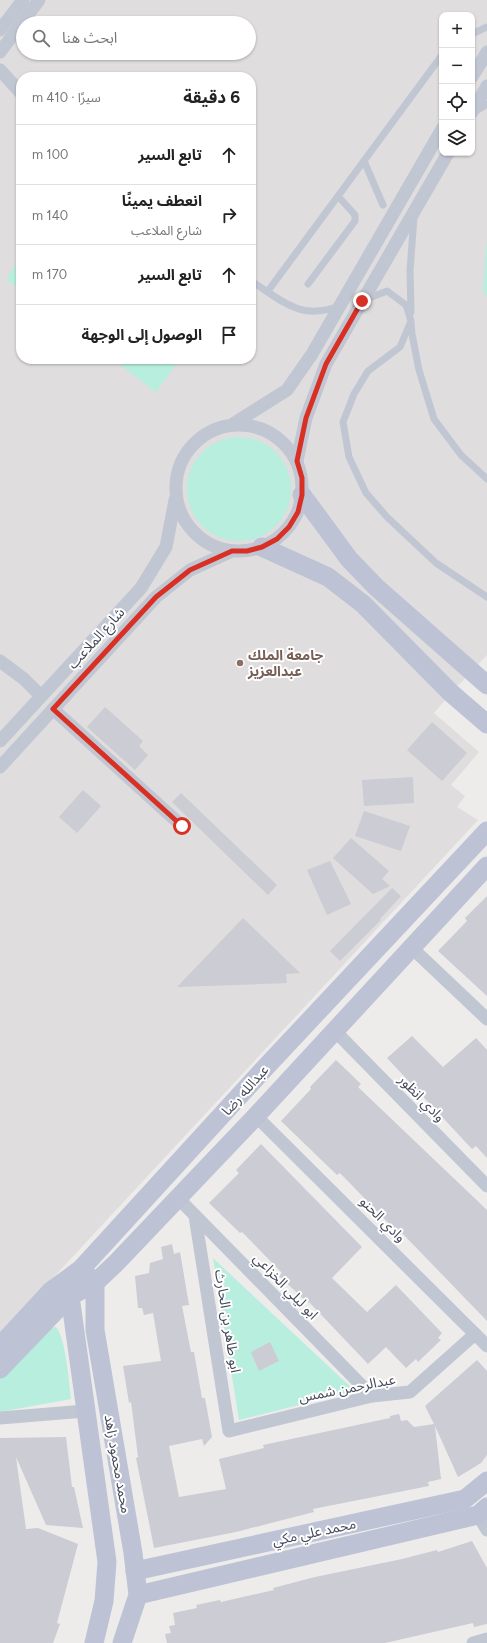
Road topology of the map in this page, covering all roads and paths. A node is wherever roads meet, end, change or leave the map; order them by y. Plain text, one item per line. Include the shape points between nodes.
1 (22, 0) edge
2 (39, 0) edge
3 (27, 16) edge
4 (487, 27) edge
5 (0, 30) edge
6 (16, 31) edge
7 (475, 33) edge
8 (0, 52) edge
9 (487, 52) edge
10 (439, 59) edge
11 (0, 70) edge
12 (475, 72) edge
13 (487, 86) edge
14 (16, 88) edge
15 (487, 104) edge
16 (475, 107) edge
17 (475, 110) edge
18 (439, 134) edge
19 (446, 156) edge
20 (364, 161) junction
21 (338, 196) junction
22 (383, 205) dead end
23 (415, 210) junction
24 (256, 284) edge
25 (308, 284) dead end
26 (268, 291) junction
27 (362, 301) junction
28 (340, 306) junction
29 (411, 321) junction
30 (233, 424) junction
31 (297, 461) junction
32 (487, 479) edge
33 (302, 495) junction
34 (176, 498) junction
35 (262, 547) junction
36 (232, 551) junction
37 (487, 597) edge
38 (0, 661) edge
39 (487, 685) edge
40 (41, 696) junction
41 (53, 709) junction
42 (487, 724) edge
43 (0, 741) edge
44 (0, 767) edge
45 (182, 826) dead end
46 (487, 831) edge
47 (487, 866) edge
48 (412, 948) junction
49 (487, 1019) edge
50 (335, 1031) junction
51 (256, 1116) junction
52 (487, 1186) edge
53 (178, 1198) junction
54 (195, 1216) junction
55 (81, 1269) junction
56 (95, 1283) junction
57 (51, 1291) junction
58 (70, 1296) junction
59 (476, 1334) junction
60 (0, 1346) edge
61 (487, 1346) edge
62 (0, 1369) edge
63 (372, 1396) junction
64 (85, 1411) junction
65 (0, 1418) edge
66 (229, 1431) joint
67 (487, 1481) edge
68 (484, 1518) edge
69 (136, 1571) junction
70 (138, 1595) junction
71 (487, 1639) edge
72 (94, 1643) edge
73 (122, 1643) edge
74 (473, 1643) edge

1 - 5 street
2 - 3 street
4 - 7 lane
6 - 8 street
9 - 12 street
10 - 20 lane
11 - 14 street
13 - 16 street
15 - 17 lane
18 - 28 street
19 - 23 street
20 - 21 lane
20 - 22 lane
21 - 25 lane via 355,215 355,221
21 - 26 lane
23 - 27 street
23 - 29 lane via 410,271
24 - 26 lane
26 - 28 lane via 294,308 306,311 324,312
27 - 29 lane via 386,291 406,305
27 - 31 street via 326,364 306,418
28 - 30 street via 287,390
29 - 32 lane via 419,370 434,419 461,454
29 - 37 lane via 400,347 368,371 354,394 343,422 348,457 366,494 387,517 436,563
30 - 31 street via 253,425 271,432 286,445
30 - 34 street via 213,429 195,441 182,457 176,477
31 - 33 street via 302,478
33 - 35 street via 298,512 289,527 277,539
33 - 39 street via 349,559 382,592
34 - 36 street via 182,518 195,534 212,546
34 - 40 street, شارع الملاعب via 166,547 141,588
35 - 36 street
35 - 42 street via 328,577 363,604 451,693
36 - 41 street, شارع الملاعب via 190,570 156,597
38 - 40 street
40 - 43 street, شارع الملاعب
41 - 44 street, شارع الملاعب
41 - 45 street
46 - 55 street, عبدالله رضا
47 - 48 street, عبدالله رضا
48 - 49 street
48 - 50 street, عبدالله رضا
50 - 51 street, عبدالله رضا
50 - 52 street, وادي انظور
51 - 53 street, عبدالله رضا
51 - 59 street, وادي الحنو
53 - 54 street, ابو ليلي الخزاعي
53 - 56 street, عبدالله رضا
54 - 63 street, ابو ليلي الخزاعي
54 - 66 street, ابو طاهر بن الحارث
55 - 56 street
55 - 57 street, عبدالله رضا
56 - 58 street, عبدالله رضا
56 - 69 street, محمد محمود زاهد via 95,1330
57 - 58 street
57 - 60 street, عبدالله رضا
58 - 62 street, عبدالله رضا
58 - 64 street, محمد محمود زاهد
59 - 61 street, وادي الحنو
59 - 63 street, عبدالرحمن شمس via 410,1392
63 - 66 street, عبدالرحمن شمس
64 - 65 street
64 - 72 street, محمد محمود زاهد via 107,1562 104,1601
67 - 69 street, محمد علي مكي via 465,1499
68 - 70 street, محمد علي مكي
69 - 70 street, محمد محمود زاهد
70 - 73 street, محمد محمود زاهد
71 - 74 street

